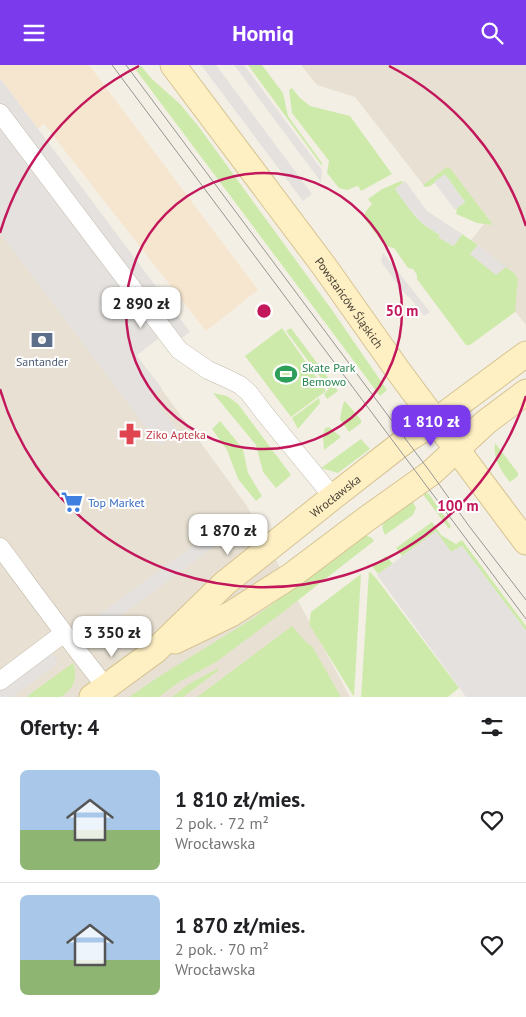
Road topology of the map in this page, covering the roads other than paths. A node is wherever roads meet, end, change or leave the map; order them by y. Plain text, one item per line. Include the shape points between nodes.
1 (173, 65) edge
2 (0, 113) edge
3 (526, 355) edge
4 (526, 392) edge
5 (436, 421) junction
6 (457, 449) junction
7 (333, 497) junction
8 (526, 542) edge
9 (0, 547) edge
10 (292, 575) junction
11 (64, 633) junction
12 (155, 651) junction
13 (0, 681) edge
14 (99, 692) edge

1 - 5 street, Powstańców Śląskich
2 - 7 street via 179,350 249,393
3 - 5 street, Wrocławska
4 - 6 street, Wrocławska
5 - 6 street, Powstańców Śląskich
5 - 7 street, Wrocławska via 406,440
6 - 8 street, Powstańców Śląskich
6 - 10 street, Wrocławska via 431,473
7 - 10 street via 334,517 330,529
7 - 12 street, Wrocławska via 225,583
9 - 11 street
10 - 12 street, Wrocławska via 231,614
11 - 13 street
11 - 14 street via 79,653
12 - 14 street, Wrocławska

